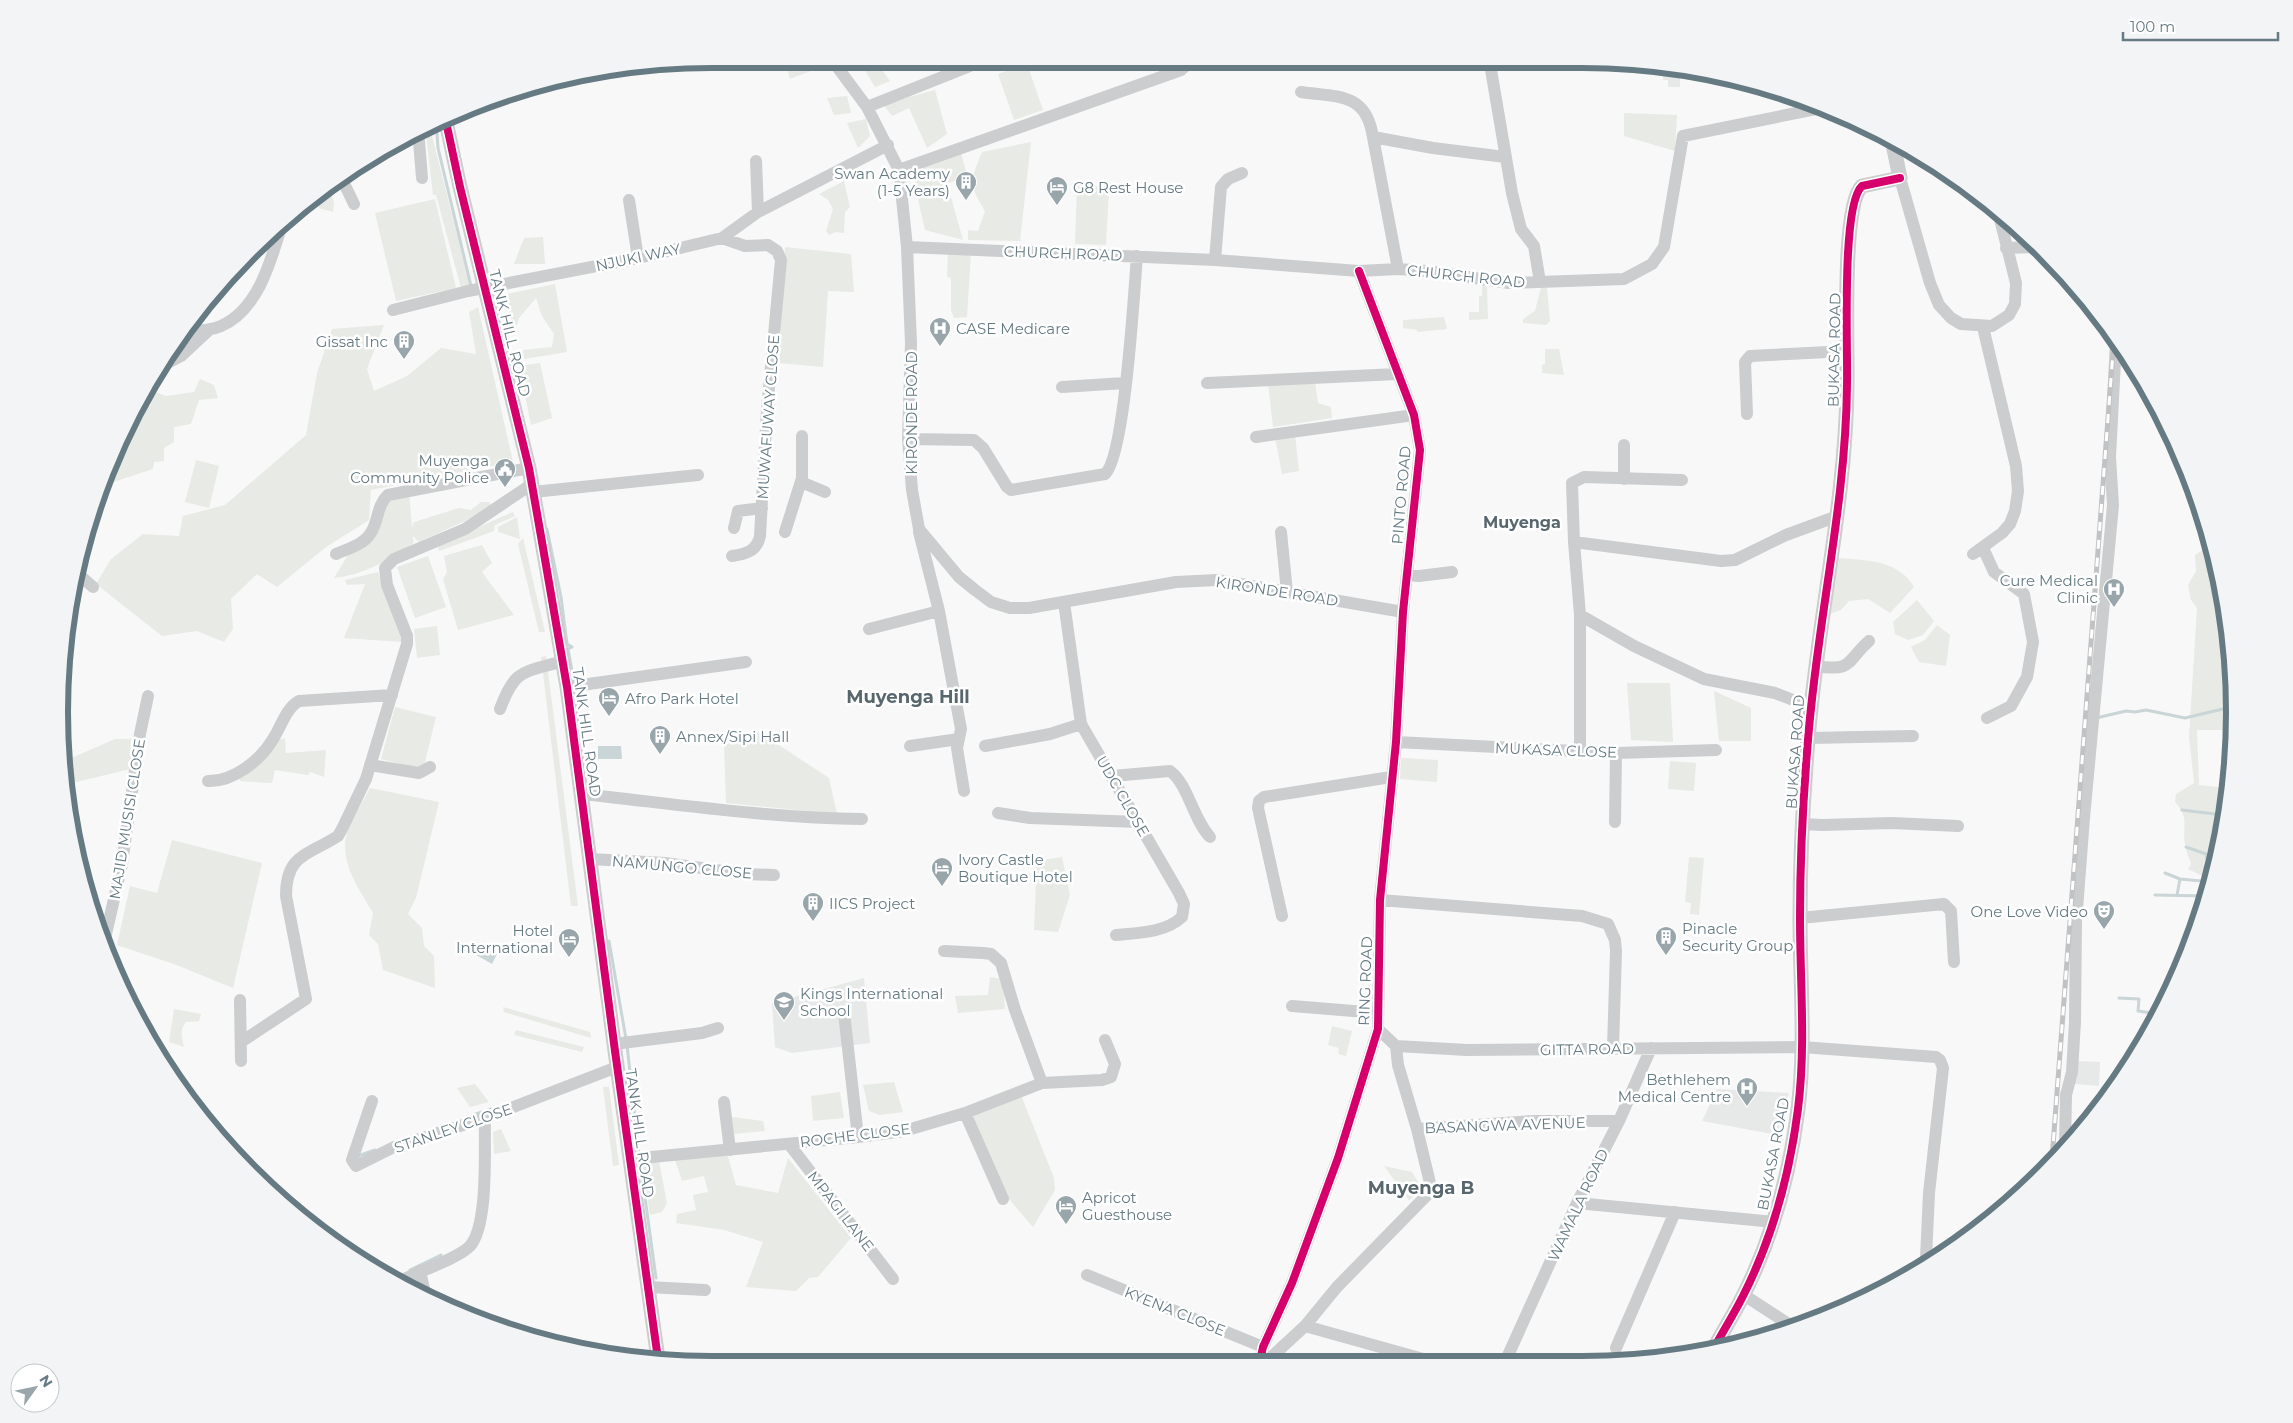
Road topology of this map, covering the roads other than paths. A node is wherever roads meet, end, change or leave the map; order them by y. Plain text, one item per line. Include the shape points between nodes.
1 (838, 68) edge
2 (965, 68) edge
3 (1185, 68) edge
4 (1491, 68) edge
5 (1301, 92) dead end
6 (866, 107) junction
7 (1810, 110) edge
8 (447, 125) edge
9 (1373, 137) junction
10 (419, 138) edge
11 (888, 145) junction
12 (1894, 149) edge
13 (1505, 157) junction
14 (756, 161) dead end
15 (899, 170) junction
16 (1242, 173) dead end
17 (422, 178) dead end
18 (1900, 178) junction
19 (344, 183) edge
20 (629, 200) dead end
21 (354, 204) dead end
22 (758, 212) junction
23 (2000, 223) edge
24 (279, 235) edge
25 (722, 238) junction
26 (908, 247) junction
27 (2028, 247) edge
28 (2006, 248) junction
29 (1137, 256) junction
30 (638, 258) junction
31 (1215, 260) junction
32 (1398, 269) junction
33 (1359, 271) junction
34 (1540, 282) junction
35 (485, 289) junction
36 (393, 310) dead end
37 (1983, 327) junction
38 (210, 329) junction
39 (192, 331) edge
40 (1848, 352) junction
41 (2115, 352) edge
42 (172, 361) edge
43 (1397, 374) junction
44 (1125, 383) junction
45 (1207, 383) dead end
46 (1062, 387) dead end
47 (1747, 414) dead end
48 (1414, 415) junction
49 (802, 436) dead end
50 (1256, 437) dead end
51 (908, 439) junction
52 (1624, 445) dead end
53 (529, 468) junction
54 (698, 475) dead end
55 (1624, 478) junction
56 (1682, 480) dead end
57 (801, 482) junction
58 (532, 488) junction
59 (825, 492) dead end
60 (762, 508) junction
61 (1836, 518) junction
62 (734, 528) dead end
63 (919, 529) junction
64 (785, 532) dead end
65 (1281, 532) dead end
66 (1574, 542) junction
67 (336, 554) dead end
68 (732, 556) dead end
69 (1452, 572) dead end
70 (1407, 575) junction
71 (82, 577) edge
72 (93, 586) dead end
73 (1287, 592) junction
74 (1064, 602) junction
75 (939, 612) junction
76 (1403, 612) junction
77 (1580, 615) junction
78 (869, 629) dead end
79 (1869, 641) dead end
80 (563, 661) junction
81 (746, 662) dead end
82 (1816, 666) junction
83 (567, 687) junction
84 (392, 695) junction
85 (148, 696) dead end
86 (1811, 707) junction
87 (500, 710) dead end
88 (1987, 718) dead end
89 (1081, 724) junction
90 (1913, 736) dead end
91 (1808, 738) junction
92 (959, 739) junction
93 (1396, 742) junction
94 (910, 746) dead end
95 (985, 746) dead end
96 (1716, 750) dead end
97 (1580, 751) junction
98 (1616, 753) junction
99 (370, 766) junction
100 (430, 767) dead end
101 (1112, 776) junction
102 (1391, 777) junction
103 (208, 782) dead end
104 (964, 791) dead end
105 (582, 794) junction
106 (998, 813) dead end
107 (862, 818) dead end
108 (1138, 822) junction
109 (1615, 822) dead end
110 (1803, 824) junction
111 (1958, 826) dead end
112 (1210, 837) dead end
113 (590, 860) junction
114 (774, 875) dead end
115 (1380, 900) junction
116 (1282, 916) dead end
117 (1800, 918) junction
118 (107, 931) edge
119 (1116, 935) dead end
120 (944, 951) dead end
121 (1954, 962) dead end
122 (240, 1000) dead end
123 (1292, 1006) dead end
124 (844, 1013) dead end
125 (1378, 1013) junction
126 (718, 1028) dead end
127 (1378, 1029) junction
128 (1105, 1040) dead end
129 (241, 1042) junction
130 (614, 1044) junction
131 (1396, 1046) junction
132 (1802, 1047) junction
133 (1613, 1048) junction
134 (1651, 1048) junction
135 (241, 1061) dead end
136 (617, 1067) junction
137 (1042, 1083) junction
138 (372, 1101) dead end
139 (724, 1102) dead end
140 (965, 1113) junction
141 (485, 1118) junction
142 (1619, 1121) junction
143 (1417, 1128) junction
144 (858, 1137) junction
145 (2065, 1137) edge
146 (789, 1144) junction
147 (730, 1150) junction
148 (630, 1159) junction
149 (1003, 1199) dead end
150 (1577, 1203) junction
151 (1675, 1212) junction
152 (1774, 1222) junction
153 (1926, 1255) edge
154 (420, 1271) junction
155 (1087, 1275) dead end
156 (406, 1278) edge
157 (893, 1279) dead end
158 (424, 1287) edge
159 (648, 1287) junction
160 (705, 1290) dead end
161 (1744, 1294) junction
162 (1785, 1322) edge
163 (1306, 1326) junction
164 (1718, 1341) edge
165 (1263, 1347) junction
166 (1616, 1348) dead end
167 (657, 1353) edge
168 (1261, 1356) edge
169 (1273, 1356) edge
170 (1413, 1356) edge
171 (1508, 1356) edge

1 - 6 street, KIRONDE ROAD
2 - 6 street
3 - 15 street
4 - 13 street
5 - 9 street via 1357,103 1365,110
6 - 11 street, KIRONDE ROAD
7 - 34 street, CHURCH ROAD via 1683,136 1667,238 1659,257 1640,273 1624,279
8 - 35 street, TANK HILL ROAD
9 - 13 street
9 - 32 street
10 - 17 street
11 - 15 street, KIRONDE ROAD
11 - 22 street
12 - 18 street
13 - 34 street via 1521,229 1534,246
14 - 22 street
15 - 26 street, KIRONDE ROAD
16 - 31 street via 1220,187
18 - 37 street via 1939,304 1961,324
18 - 40 street, BUKASA ROAD via 1866,184 1856,194 1848,259
19 - 21 street
20 - 30 street
22 - 25 street
23 - 28 street
24 - 38 street via 270,262 250,301 230,322
25 - 30 street, NJUKI WAY
25 - 60 street, MUWAFUWAY CLOSE via 744,246 768,245 777,250 781,260 767,409
26 - 29 street, CHURCH ROAD
26 - 51 street, KIRONDE ROAD via 911,343
27 - 28 street
28 - 37 street via 2016,283 2015,304 2009,315 1992,326
29 - 31 street, CHURCH ROAD
29 - 44 street
30 - 35 street, NJUKI WAY
31 - 33 street, CHURCH ROAD
32 - 33 street, CHURCH ROAD
32 - 34 street, CHURCH ROAD via 1509,283
33 - 43 street, PINTO ROAD
35 - 36 street, NJUKI WAY
35 - 53 street, TANK HILL ROAD
37 - 88 street via 2018,483 2018,500 2010,524 1978,551 1994,572 2024,594 2033,642 2027,676 2011,706
38 - 39 street
38 - 42 street
40 - 47 street via 1750,356 1745,362
40 - 61 street, BUKASA ROAD via 1847,409
41 - 145 street via 2110,457 2113,505 2076,922 2075,1022 2072,1072 2066,1096
43 - 45 street
43 - 48 street, PINTO ROAD
44 - 46 street
44 - 51 street via 1122,418 1111,466 1100,475 1011,490 974,440
48 - 50 street
48 - 70 street, PINTO ROAD via 1420,450
49 - 57 street
51 - 63 street, KIRONDE ROAD
52 - 55 street
53 - 58 street, TANK HILL ROAD
53 - 67 street via 388,495 381,504 374,528 366,538
54 - 58 street
55 - 56 street
55 - 66 street via 1584,477 1572,483
57 - 59 street
57 - 64 street
58 - 80 street, TANK HILL ROAD
58 - 84 street via 465,530 394,560 384,568 407,636
60 - 62 street via 738,511
60 - 68 street, MUWAFUWAY CLOSE via 758,545 751,551
61 - 66 street via 1786,535 1735,560 1711,560
61 - 82 street, BUKASA ROAD
63 - 74 street, KIRONDE ROAD via 960,577 992,602 1010,608
63 - 75 street
65 - 73 street
66 - 77 street
69 - 70 street
70 - 76 street, PINTO ROAD
71 - 72 street
73 - 74 street, KIRONDE ROAD via 1217,580 1196,580
73 - 76 street, KIRONDE ROAD
74 - 89 street, UDC CLOSE
75 - 78 street
75 - 92 street via 961,729
76 - 93 street, RING ROAD
77 - 86 street via 1634,646 1704,679 1775,693
77 - 97 street
79 - 82 street via 1845,665
80 - 83 street, TANK HILL ROAD
80 - 87 street via 517,677
81 - 83 street
82 - 86 street, BUKASA ROAD
83 - 105 street, TANK HILL ROAD
84 - 99 street
84 - 103 street via 299,701 291,707 261,754 228,779
85 - 118 street, MAJID MUSISI CLOSE via 122,864
86 - 91 street, BUKASA ROAD
89 - 95 street via 1050,734
89 - 101 street, UDC CLOSE
90 - 91 street
91 - 110 street, BUKASA ROAD
92 - 94 street
92 - 104 street via 957,748
93 - 97 street, MUKASA CLOSE
93 - 102 street, RING ROAD
96 - 98 street, MUKASA CLOSE
97 - 98 street, MUKASA CLOSE
98 - 109 street
99 - 100 street via 419,774
99 - 129 street via 357,801 338,836 298,859 288,872 286,896 306,1000
101 - 108 street, UDC CLOSE
101 - 112 street via 1170,771 1178,778 1201,826
102 - 115 street, RING ROAD
102 - 116 street via 1264,797 1259,801
105 - 107 street via 816,817
105 - 113 street, TANK HILL ROAD
106 - 108 street via 1030,818
108 - 119 street, UDC CLOSE via 1179,892 1184,912 1171,925
110 - 111 street
110 - 117 street, BUKASA ROAD
113 - 114 street, NAMUNGO CLOSE via 665,863
113 - 130 street, TANK HILL ROAD
115 - 125 street, RING ROAD
115 - 133 street via 1582,916 1608,924 1616,951
117 - 121 street via 1944,904 1951,911
117 - 132 street, BUKASA ROAD
120 - 137 street via 983,952 992,954 1002,963 1015,1010
122 - 129 street
123 - 125 street
124 - 144 street
125 - 127 street, RING ROAD
126 - 130 street via 702,1033
127 - 131 street
127 - 165 street, RING ROAD via 1338,1158 1292,1283
128 - 137 street, ROCHE CLOSE via 1113,1058 1111,1077
129 - 135 street
130 - 136 street, TANK HILL ROAD
131 - 133 street, GITTA ROAD via 1467,1050
131 - 143 street, BASANGWA AVENUE via 1398,1065
132 - 134 street, GITTA ROAD
132 - 152 street, BUKASA ROAD via 1798,1108
132 - 153 street, GITTA ROAD via 1930,1055 1940,1060 1943,1080 1929,1193
133 - 134 street, GITTA ROAD
134 - 142 street, WAMALA ROAD
136 - 141 street, STANLEY CLOSE
136 - 148 street, TANK HILL ROAD
137 - 140 street, ROCHE CLOSE
138 - 141 street, STANLEY CLOSE via 352,1160 356,1166 394,1147
139 - 147 street
140 - 144 street, ROCHE CLOSE via 904,1131
140 - 149 street
141 - 154 street via 484,1191 475,1237 464,1250
142 - 143 street, BASANGWA AVENUE via 1533,1121
142 - 150 street, WAMALA ROAD
143 - 163 street via 1431,1189 1342,1281
144 - 146 street, ROCHE CLOSE
146 - 147 street, ROCHE CLOSE
146 - 157 street, MPAGI LANE
147 - 148 street, ROCHE CLOSE
148 - 159 street, TANK HILL ROAD
150 - 151 street
150 - 171 street, WAMALA ROAD
151 - 152 street
151 - 166 street
152 - 161 street, BUKASA ROAD
154 - 156 street
154 - 158 street
155 - 165 street, KYENA CLOSE
159 - 160 street
159 - 167 street, TANK HILL ROAD
161 - 162 street
161 - 164 street, BUKASA ROAD
163 - 169 street
163 - 170 street
165 - 168 street, RING ROAD

